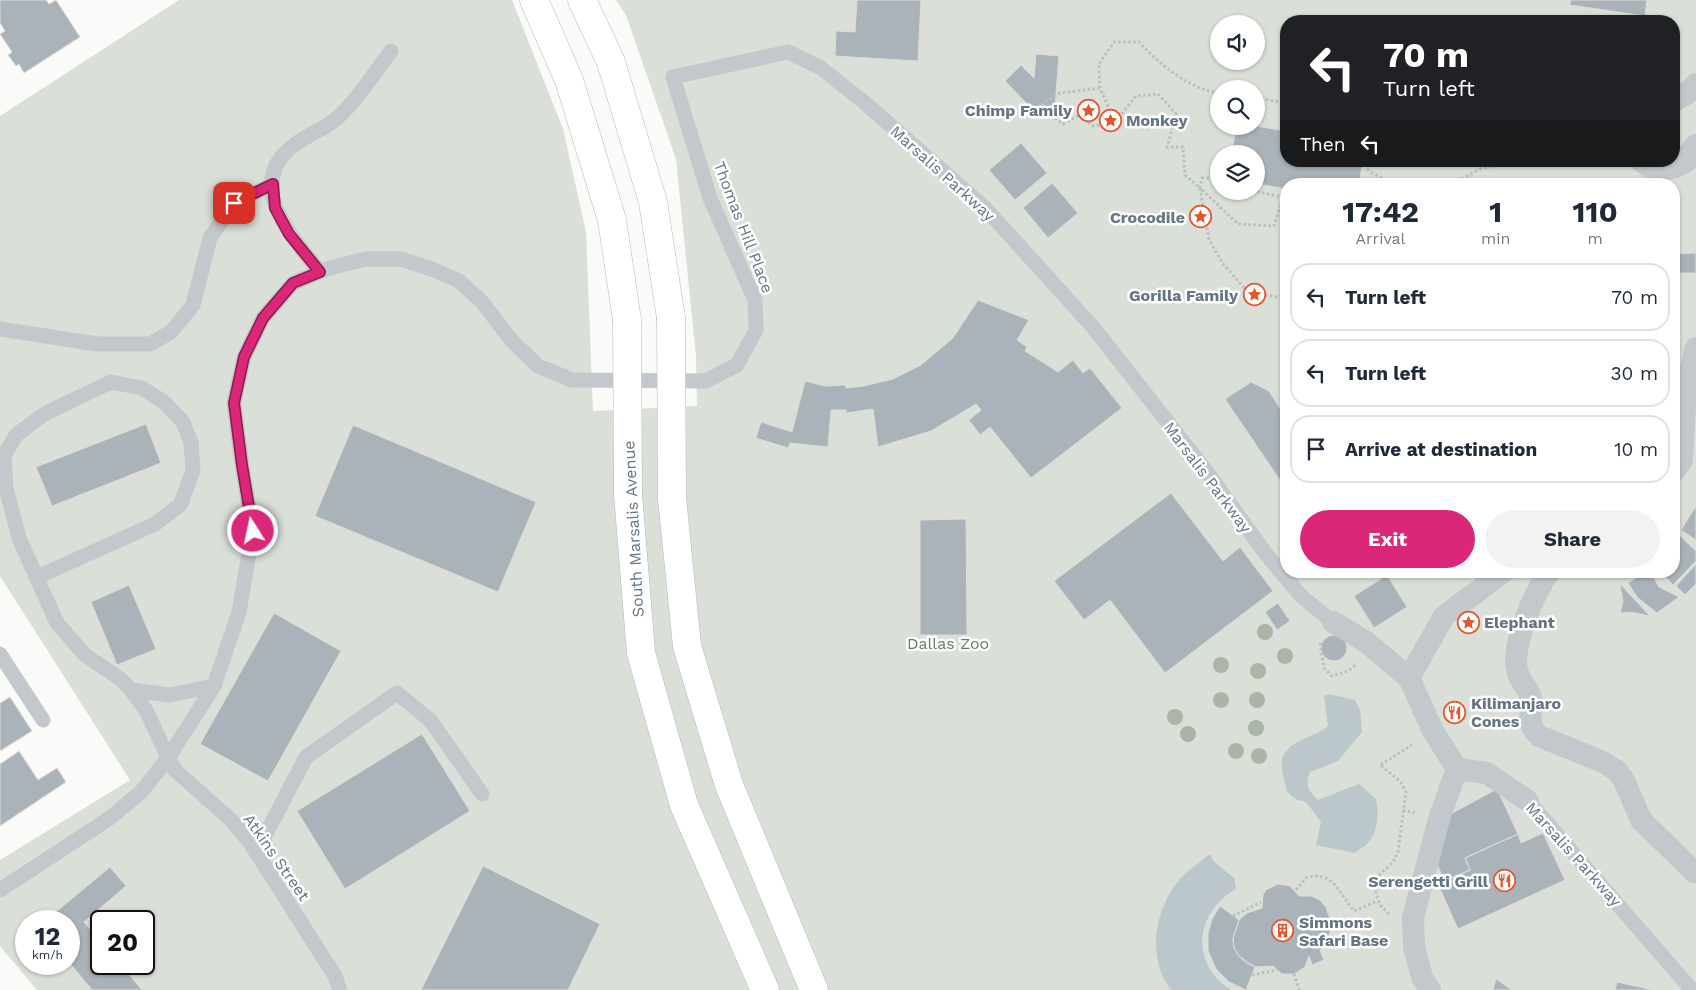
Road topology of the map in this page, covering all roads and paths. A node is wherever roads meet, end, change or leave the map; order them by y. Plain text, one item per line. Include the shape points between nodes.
1 (534, 0) edge
2 (582, 0) edge
3 (391, 51) dead end
4 (673, 77) joint
5 (1696, 84) edge
6 (1100, 88) junction
7 (1210, 92) edge
8 (1680, 98) edge
9 (1265, 100) edge
10 (1280, 102) edge
11 (1115, 122) junction
12 (1696, 145) edge
13 (1680, 164) edge
14 (1370, 167) edge
15 (1488, 167) edge
16 (1648, 167) edge
17 (1676, 167) edge
18 (1210, 178) edge
19 (1381, 178) edge
20 (1464, 178) edge
21 (273, 184) junction
22 (1200, 188) junction
23 (1265, 193) edge
24 (1280, 196) edge
25 (1210, 197) edge
26 (1213, 200) edge
27 (1280, 207) edge
28 (320, 272) junction
29 (1280, 298) edge
30 (0, 329) edge
31 (1696, 348) edge
32 (1680, 463) edge
33 (1280, 571) edge
34 (37, 577) junction
35 (1286, 578) edge
36 (1496, 578) edge
37 (1544, 578) edge
38 (1333, 622) joint
39 (0, 654) edge
40 (1409, 678) junction
41 (214, 686) junction
42 (131, 690) junction
43 (43, 720) dead end
44 (1434, 731) junction
45 (168, 758) junction
46 (1457, 769) junction
47 (482, 794) dead end
48 (1528, 801) joint
49 (256, 853) junction
50 (1694, 872) dead end
51 (0, 890) edge
52 (1296, 890) dead end
53 (1378, 901) junction
54 (1261, 902) dead end
55 (1233, 916) dead end
56 (1413, 918) junction
57 (1277, 970) dead end
58 (1294, 974) dead end
59 (1252, 975) dead end
60 (340, 990) edge
61 (766, 990) edge
62 (814, 990) edge
63 (1299, 990) edge
64 (1430, 990) edge
65 (1692, 990) edge

1 - 61 main road, South Marsalis Avenue, bridge via 569,80 612,220 627,320 628,494 641,653 684,805
2 - 62 main road, bridge via 611,62 654,202 672,318 672,498 687,646 729,785
3 - 21 lane via 336,119 285,152 272,173
4 - 28 lane, Thomas Hill Place via 710,198 755,300 756,330 738,365 706,381 572,380 538,366 459,280 401,259 365,258
4 - 33 lane, Marsalis Parkway via 788,52 822,68 984,207 1092,326
5 - 8 street
6 - 7 path via 1099,64 1114,42 1139,42 1158,62
6 - 11 path
6 - 11 path via 1060,93 1039,106 1063,124 1080,115 1093,126
9 - 10 path
11 - 22 path via 1136,96 1158,94 1176,114 1168,147 1183,147 1185,175
12 - 13 street
14 - 19 path via 1368,170
15 - 20 path
16 - 17 street
18 - 22 path via 1202,178
21 - 28 lane via 275,208 289,234
21 - 30 lane via 234,203 210,238 194,305 171,332 150,344 97,344
22 - 25 path
22 - 29 path via 1209,240 1224,265 1247,291
23 - 24 path
26 - 27 path via 1238,224 1274,226
28 - 41 lane, Thomas Hill Place via 293,283 263,318 244,357 234,403 253,531 239,612
31 - 32 street via 1686,388
34 - 34 lane, Atkins Street via 19,538 6,488 4,456 16,435 46,413 111,382 142,388 164,402 183,422 191,442 193,470 181,504 155,524
34 - 42 lane, Atkins Street via 57,623 84,655 122,680
35 - 38 lane, Marsalis Parkway via 1301,596
36 - 40 street via 1444,616
37 - 50 street via 1524,620 1516,668 1532,699 1532,729 1538,736 1603,762 1617,771 1641,820
38 - 40 street, Marsalis Parkway via 1365,641
39 - 43 lane
40 - 44 street, Marsalis Parkway
41 - 42 lane via 170,695
41 - 45 lane, Thomas Hill Place
42 - 45 lane, Atkins Street via 146,710
44 - 46 street, Marsalis Parkway
44 - 53 path via 1380,765 1400,781 1406,792 1398,852 1393,862 1376,878 1374,887
45 - 49 lane, Atkins Street via 176,771 231,820
45 - 51 lane, Thomas Hill Place via 140,792 110,818
46 - 48 street, Marsalis Parkway via 1487,773
46 - 56 street via 1439,819
47 - 49 lane via 431,721 397,693 306,757
48 - 65 lane, Marsalis Parkway
49 - 60 lane, Atkins Street via 335,976
52 - 53 path via 1306,878 1321,876 1335,884 1354,912
53 - 56 path via 1386,912 1395,917
54 - 55 path
56 - 64 street via 1414,947 1422,977
57 - 59 path
58 - 63 path

